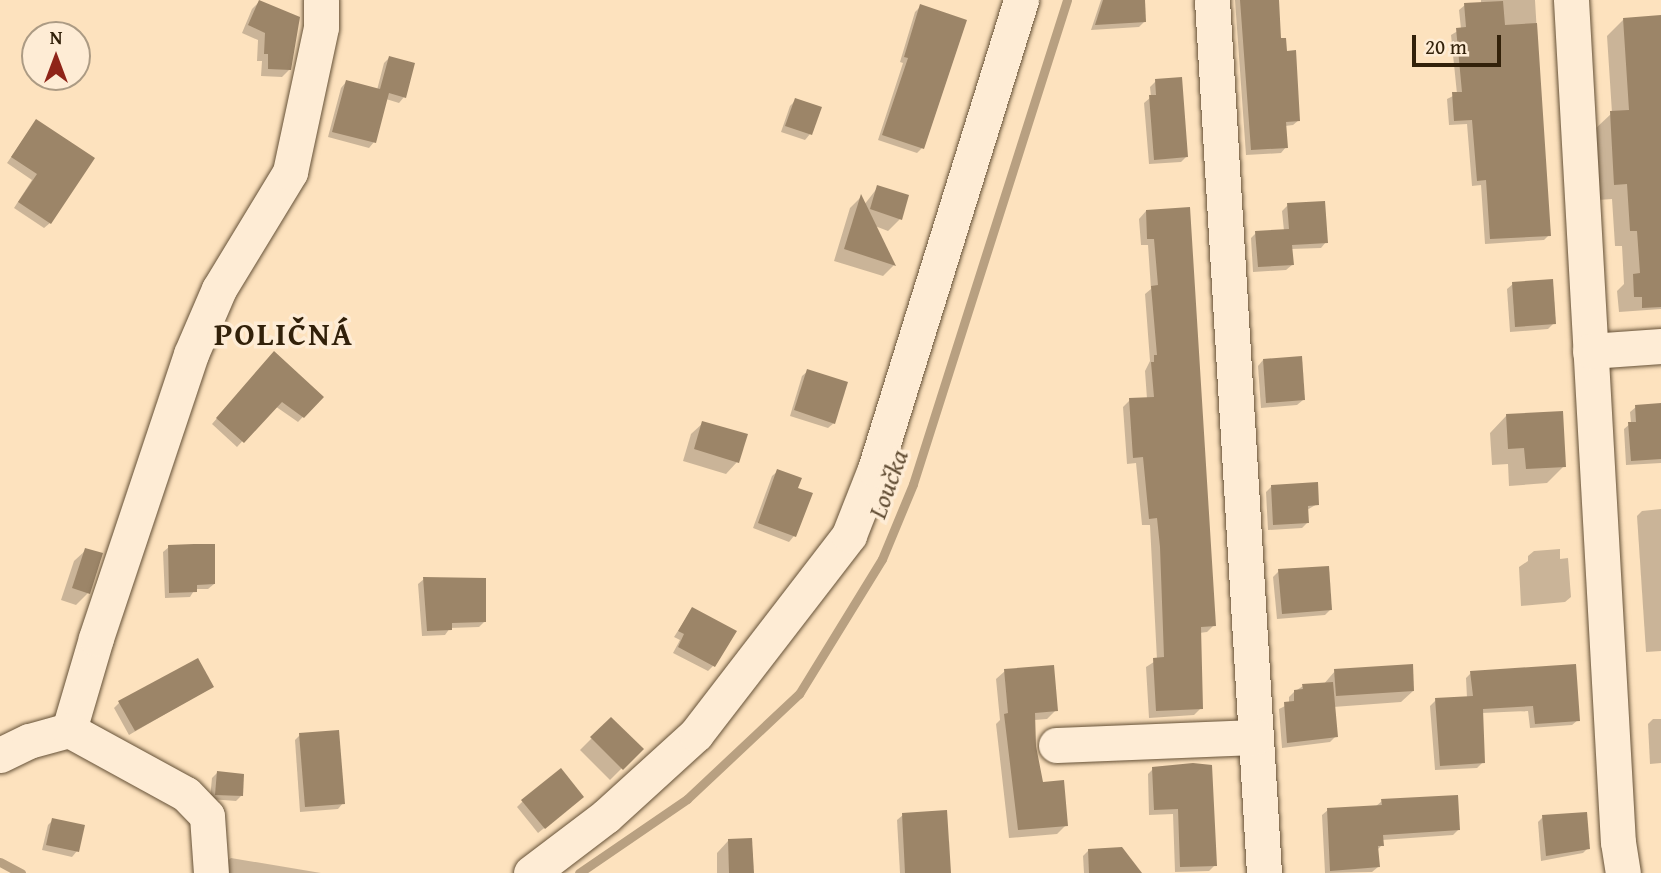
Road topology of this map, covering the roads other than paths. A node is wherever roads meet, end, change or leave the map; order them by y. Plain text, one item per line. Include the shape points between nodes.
1 (321, 0) edge
2 (1021, 0) edge
3 (1212, 0) edge
4 (1571, 0) edge
5 (1661, 346) edge
6 (1590, 351) junction
7 (69, 730) junction
8 (1256, 737) junction
9 (1056, 746) dead end
10 (0, 755) edge
11 (211, 873) edge
12 (531, 873) edge
13 (1264, 873) edge
14 (1622, 873) edge

1 - 7 street via 321,27 290,172 219,289 191,354
2 - 12 street via 875,469 849,535 696,734 606,816
3 - 8 street
4 - 6 street
5 - 6 street
6 - 14 street
7 - 10 street
7 - 11 street via 186,794 201,808 210,832
8 - 9 street
8 - 13 street

